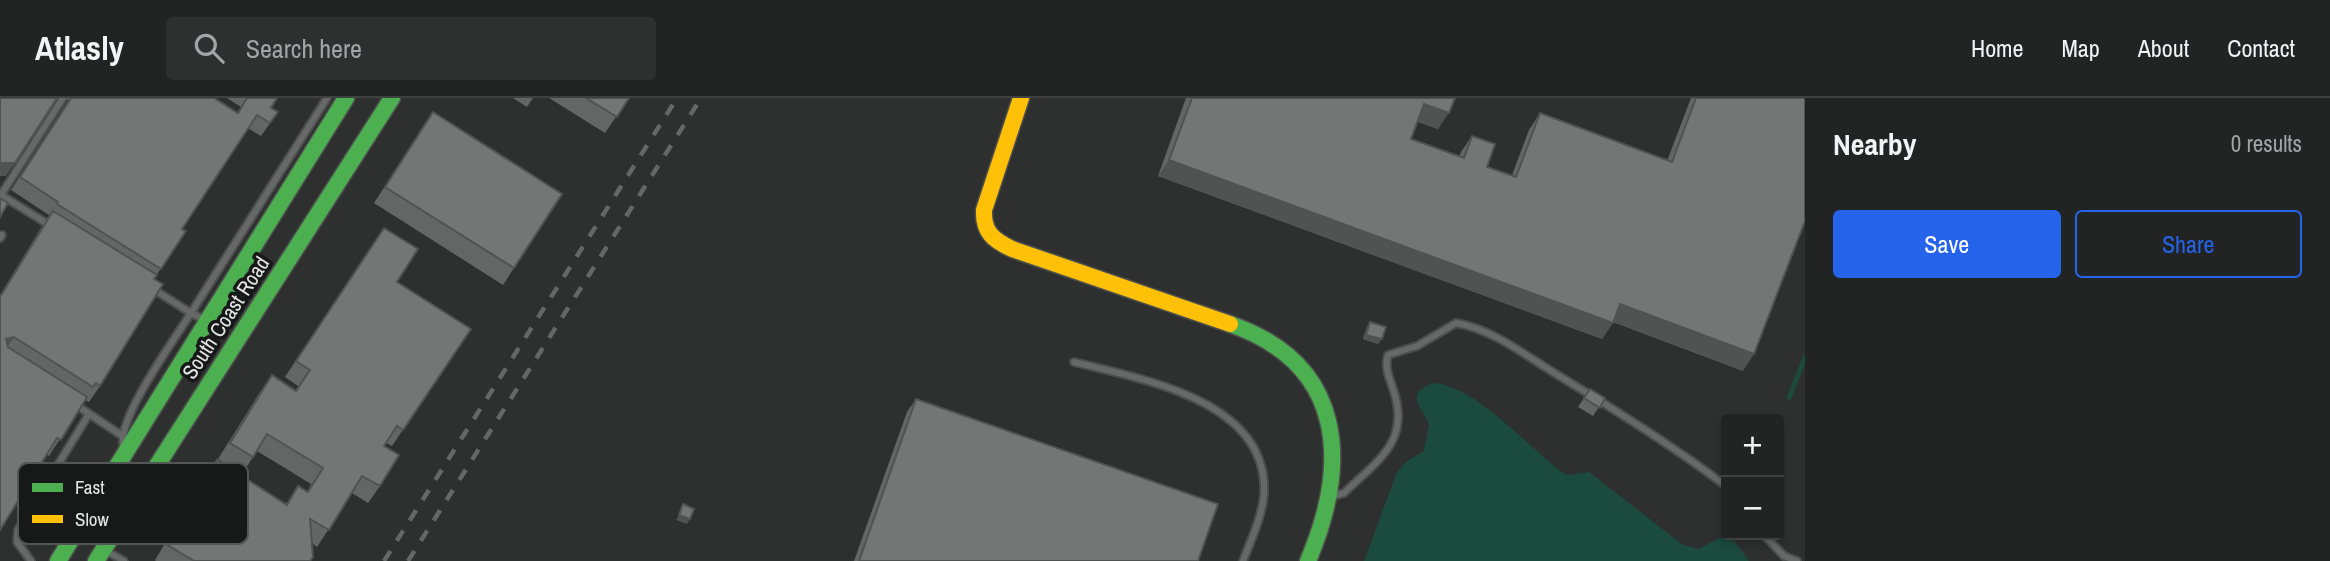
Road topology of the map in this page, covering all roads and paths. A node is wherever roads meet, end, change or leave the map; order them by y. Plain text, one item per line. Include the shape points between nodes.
1 (63, 98) edge
2 (327, 98) edge
3 (346, 98) edge
4 (392, 98) edge
5 (1021, 98) edge
6 (332, 159) junction
7 (0, 194) edge
8 (59, 230) edge
9 (140, 281) edge
10 (191, 313) junction
11 (206, 321) junction
12 (1074, 362) dead end
13 (67, 400) edge
14 (89, 414) junction
15 (121, 435) junction
16 (124, 453) junction
17 (59, 463) edge
18 (118, 463) edge
19 (153, 463) edge
20 (1721, 483) edge
21 (1331, 497) junction
22 (1770, 540) edge
23 (19, 544) edge
24 (68, 544) edge
25 (99, 555) edge
26 (32, 561) edge
27 (58, 561) edge
28 (124, 561) edge
29 (1243, 561) edge
30 (1308, 561) edge
31 (1797, 561) edge

1 - 7 lane
2 - 10 lane
3 - 6 main road, South Coast Road
4 - 6 main road, South Coast Road
5 - 21 main road via 984,210 986,233 993,241 1256,333 1280,348 1298,365 1326,406 1336,466
6 - 11 main road, South Coast Road
6 - 19 main road, South Coast Road
7 - 8 lane
9 - 10 lane
10 - 11 lane
10 - 15 lane
11 - 16 main road, South Coast Road
12 - 29 lane via 1160,384 1209,404 1231,421 1258,459 1263,478 1264,496
13 - 14 lane
14 - 15 lane
14 - 17 lane
15 - 16 lane
16 - 18 main road, South Coast Road
20 - 21 lane via 1532,359 1456,323 1416,346 1388,355 1385,364 1400,419 1394,441 1344,493
21 - 30 main road
22 - 31 lane via 1784,556
23 - 26 lane
24 - 27 main road, South Coast Road
25 - 28 lane

